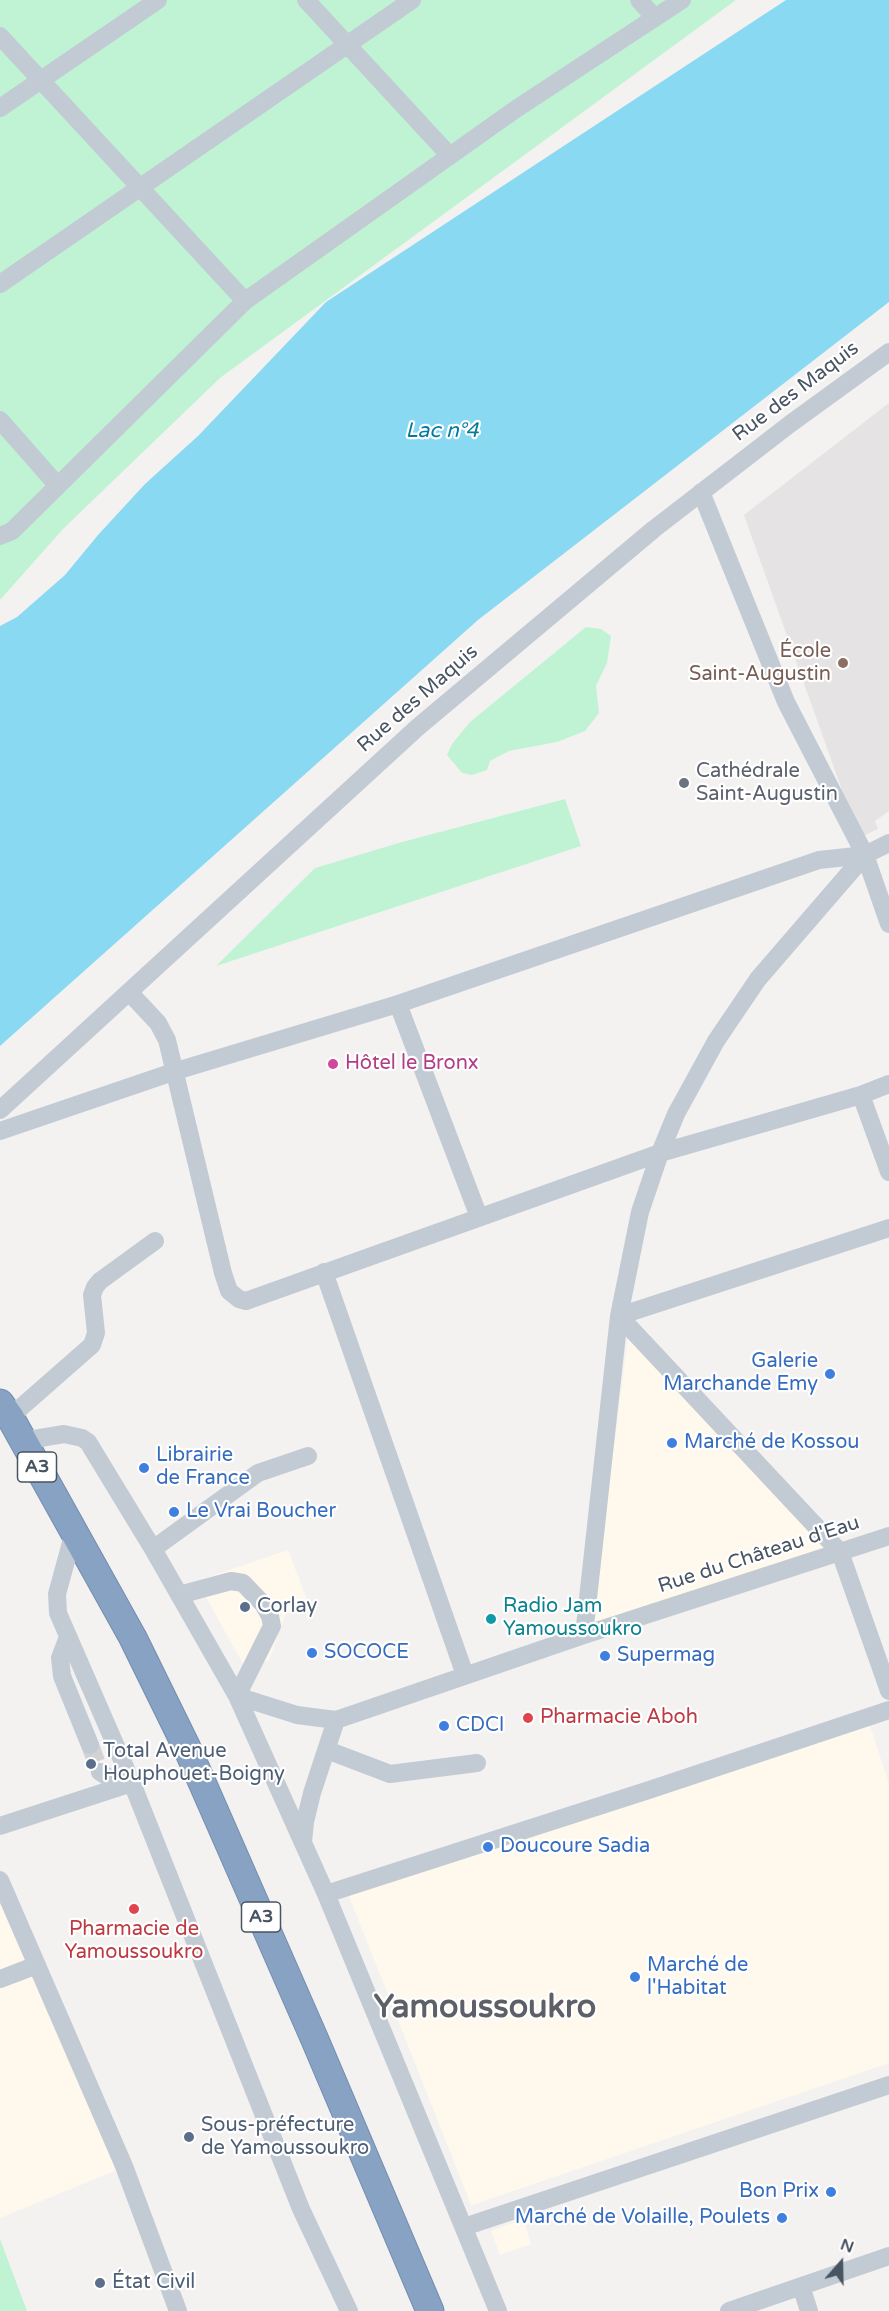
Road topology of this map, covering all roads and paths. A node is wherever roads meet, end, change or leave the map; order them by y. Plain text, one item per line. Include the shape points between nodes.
1 (158, 0) edge
2 (306, 0) edge
3 (412, 0) edge
4 (639, 0) edge
5 (682, 0) edge
6 (655, 18) junction
7 (0, 36) edge
8 (348, 44) junction
9 (41, 80) junction
10 (0, 108) edge
11 (450, 156) junction
12 (140, 187) junction
13 (0, 284) edge
14 (245, 301) junction
15 (889, 352) edge
16 (0, 420) edge
17 (58, 486) junction
18 (701, 492) junction
19 (0, 536) edge
20 (889, 843) edge
21 (865, 855) junction
22 (889, 924) edge
23 (129, 992) junction
24 (398, 1004) junction
25 (176, 1071) junction
26 (889, 1084) edge
27 (861, 1095) junction
28 (0, 1110) edge
29 (0, 1131) edge
30 (660, 1153) junction
31 (888, 1167) edge
32 (479, 1217) junction
33 (889, 1227) edge
34 (155, 1241) dead end
35 (324, 1272) junction
36 (619, 1316) junction
37 (11, 1420) edge
38 (308, 1456) dead end
39 (74, 1532) junction
40 (889, 1536) edge
41 (153, 1549) junction
42 (840, 1552) junction
43 (179, 1595) junction
44 (584, 1635) junction
45 (68, 1637) junction
46 (465, 1675) junction
47 (889, 1691) edge
48 (237, 1696) junction
49 (889, 1710) edge
50 (336, 1720) junction
51 (90, 1745) tunnel mouth
52 (327, 1750) junction
53 (477, 1763) dead end
54 (100, 1772) dead end
55 (130, 1783) junction
56 (0, 1826) edge
57 (303, 1843) junction
58 (0, 1880) edge
59 (326, 1894) junction
60 (37, 1965) junction
61 (0, 1979) edge
62 (889, 2085) edge
63 (464, 2227) junction
64 (889, 2256) edge
65 (801, 2286) junction
66 (178, 2311) edge
67 (349, 2311) edge
68 (430, 2311) edge
69 (498, 2311) edge
70 (729, 2311) edge
71 (809, 2311) edge

1 - 9 street
2 - 8 street
3 - 8 street
4 - 6 street
5 - 6 street
6 - 11 street
7 - 9 street
8 - 11 street
8 - 12 street
9 - 10 street
9 - 12 street
11 - 14 street
12 - 13 street
12 - 14 street
14 - 17 street
15 - 18 street, Rue des Maquis
16 - 17 street
17 - 19 street via 12,531
18 - 21 street via 786,702
18 - 23 street, Rue des Maquis via 418,727
20 - 21 street
21 - 22 street
21 - 24 street via 819,860
21 - 30 street via 752,988 716,1041 676,1114
23 - 25 street via 158,1023
23 - 28 street, Rue des Maquis
24 - 25 street
24 - 32 street
25 - 29 street
25 - 35 street via 230,1291 246,1301
26 - 27 street
27 - 30 street
27 - 31 street
30 - 32 street
30 - 36 street via 640,1212
32 - 35 street
33 - 36 street
34 - 37 street via 95,1287 92,1295 96,1333 92,1345
35 - 46 street
36 - 42 street
36 - 44 street
37 - 39 highway, A3
37 - 41 street via 82,1437 88,1442
38 - 41 street via 258,1473
39 - 45 street via 56,1603
39 - 68 highway, A3 via 133,1638 187,1748
40 - 42 street, Rue du Château d'Eau
41 - 43 street
42 - 44 street, Rue du Château d'Eau
42 - 47 street
43 - 48 street
43 - 48 street via 237,1581 250,1589 273,1621
44 - 46 street, Rue du Château d'Eau
45 - 51 street via 60,1658 62,1676
45 - 55 street
46 - 50 street, Rue du Château d'Eau
48 - 50 street, Rue du Château d'Eau via 297,1715
48 - 57 street
49 - 59 street
50 - 52 street
52 - 53 street via 390,1774
52 - 57 street via 304,1822
54 - 55 street
55 - 56 street
55 - 67 street via 301,2209
57 - 59 street
58 - 60 street
59 - 63 street
60 - 61 street
60 - 66 street via 124,2166
62 - 63 street
63 - 69 street
64 - 65 street
65 - 70 street
65 - 71 street

